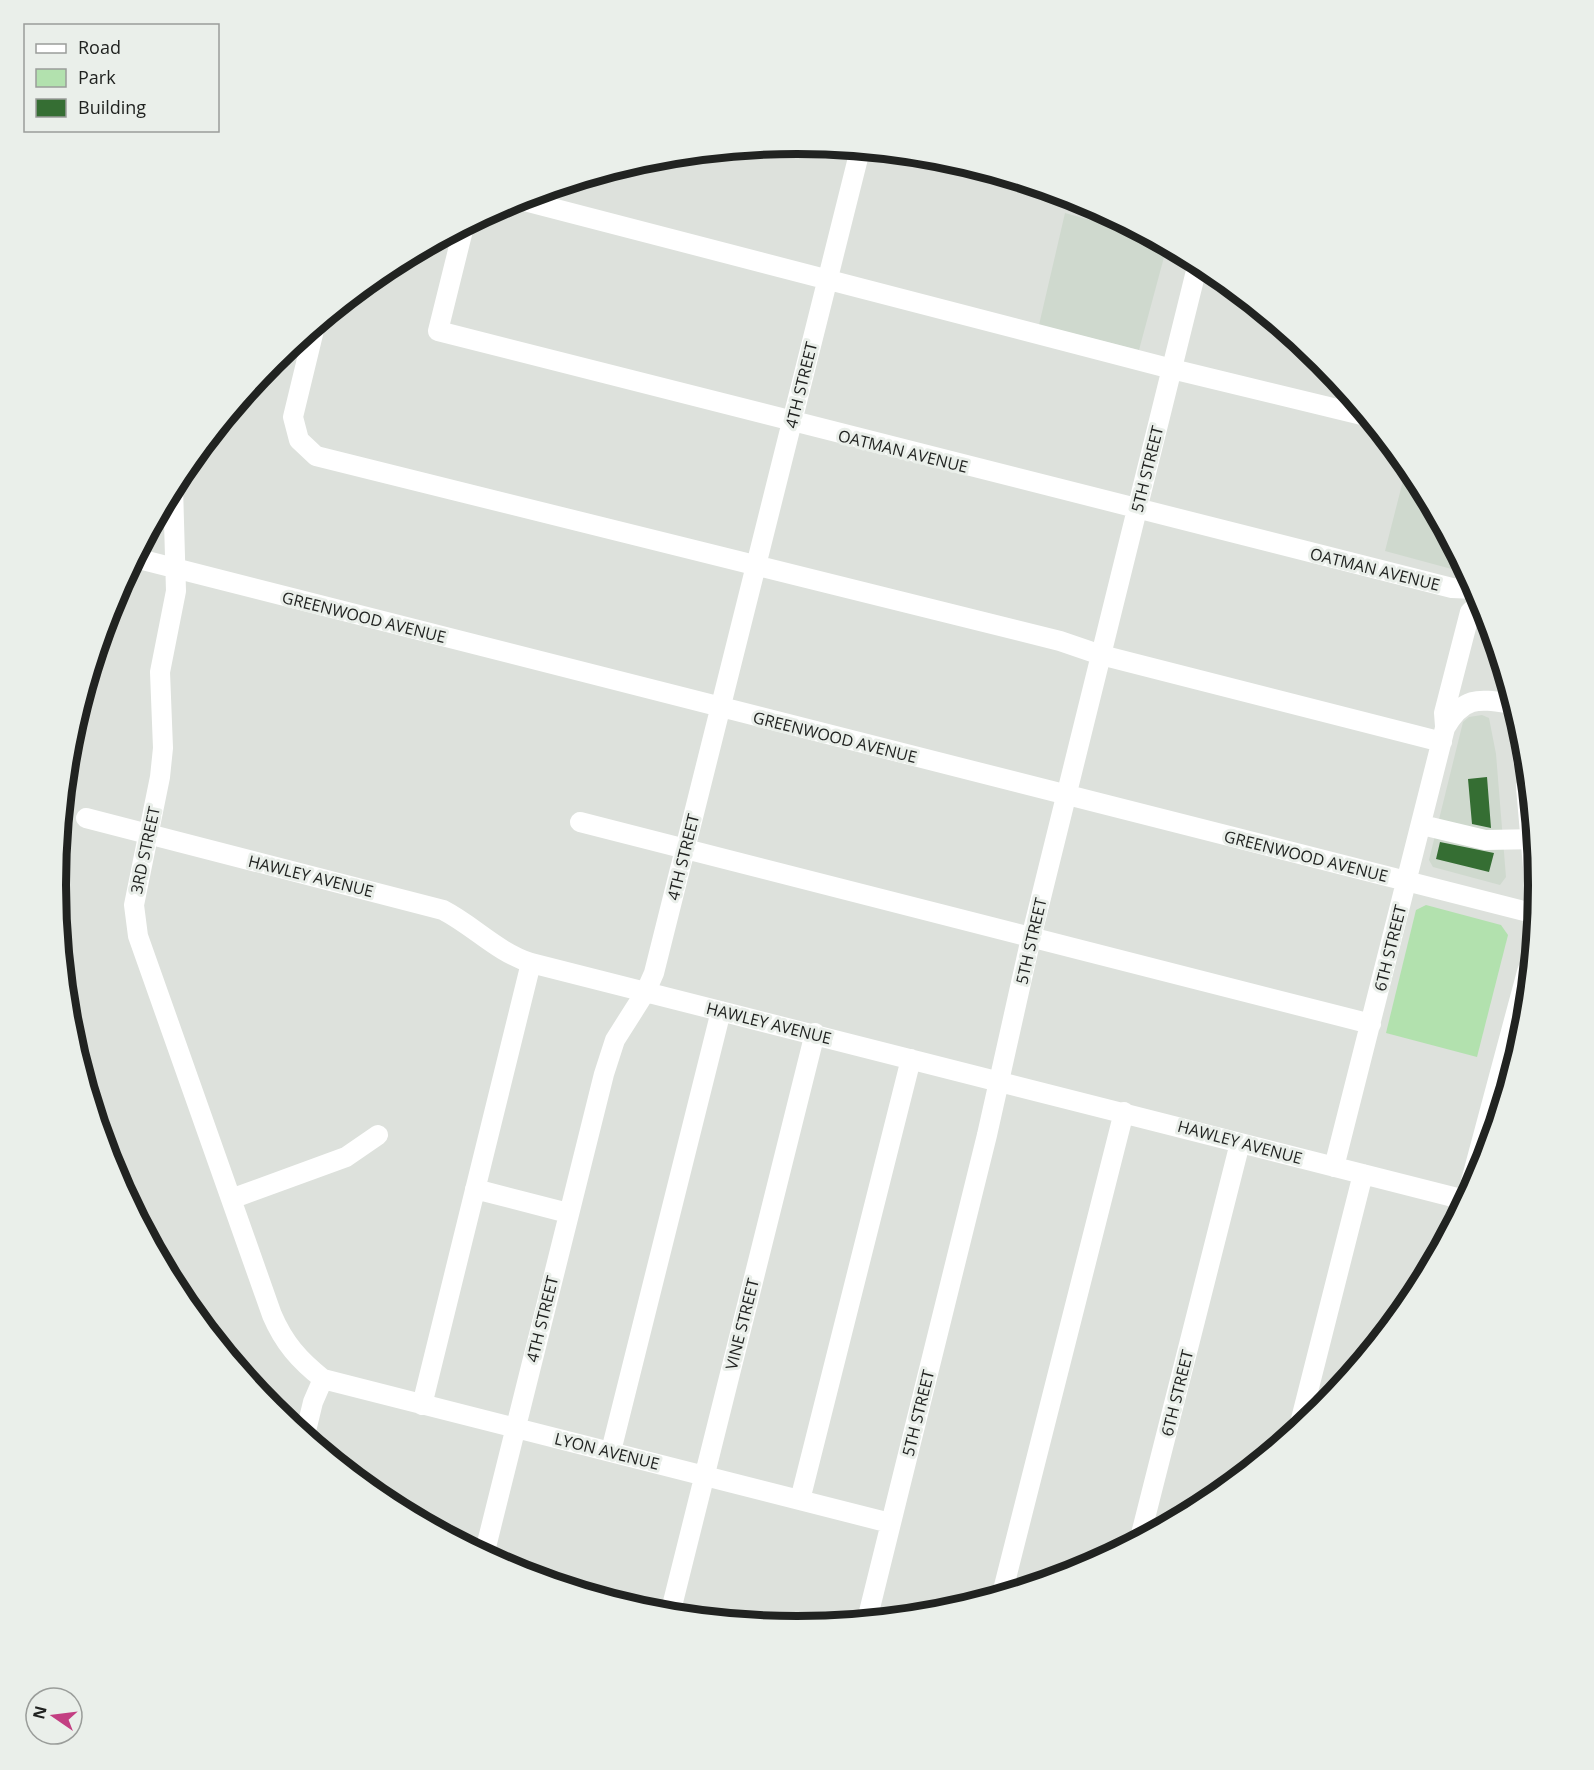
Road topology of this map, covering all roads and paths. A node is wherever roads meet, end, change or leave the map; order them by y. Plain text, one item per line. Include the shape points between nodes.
1 (858, 157) edge
2 (534, 203) edge
3 (462, 236) edge
4 (1196, 272) edge
5 (828, 279) junction
6 (312, 338) edge
7 (1172, 369) junction
8 (1355, 413) edge
9 (792, 423) junction
10 (174, 504) edge
11 (1136, 510) junction
12 (142, 560) edge
13 (757, 567) junction
14 (176, 568) junction
15 (1465, 589) edge
16 (1473, 609) edge
17 (1101, 655) junction
18 (1505, 703) edge
19 (722, 708) junction
20 (1443, 735) junction
21 (1066, 794) junction
22 (86, 818) dead end
23 (580, 822) dead end
24 (1422, 825) junction
25 (149, 836) junction
26 (686, 848) junction
27 (1527, 852) edge
28 (1407, 882) junction
29 (1527, 912) edge
30 (1031, 938) junction
31 (531, 963) junction
32 (646, 991) junction
33 (721, 1011) junction
34 (1371, 1024) junction
35 (814, 1034) junction
36 (911, 1059) junction
37 (1505, 1064) edge
38 (999, 1080) junction
39 (1501, 1082) edge
40 (1124, 1112) junction
41 (378, 1135) dead end
42 (1240, 1143) junction
43 (1334, 1167) junction
44 (1363, 1174) junction
45 (475, 1189) junction
46 (1457, 1198) edge
47 (231, 1199) junction
48 (568, 1213) junction
49 (323, 1378) junction
50 (422, 1405) junction
51 (1303, 1413) edge
52 (306, 1427) edge
53 (516, 1428) junction
54 (611, 1452) junction
55 (704, 1475) junction
56 (801, 1500) junction
57 (890, 1523) junction
58 (1142, 1529) edge
59 (486, 1546) edge
60 (1004, 1585) edge
61 (672, 1605) edge
62 (869, 1612) edge

1 - 5 street, 4TH STREET
2 - 5 street
3 - 9 street, OATMAN AVENUE via 438,332
4 - 7 street, 5TH STREET
5 - 7 street
5 - 9 street, 4TH STREET
6 - 13 street via 292,417 298,440 315,456
7 - 8 street
7 - 11 street, 5TH STREET
9 - 11 street, OATMAN AVENUE
9 - 13 street, 4TH STREET
10 - 14 street, 3RD STREET
11 - 15 street, OATMAN AVENUE
11 - 17 street, 5TH STREET
12 - 14 street, GREENWOOD AVENUE
13 - 17 street via 1060,641
13 - 19 street, 4TH STREET
14 - 19 street, GREENWOOD AVENUE
14 - 25 street, 3RD STREET via 176,591 160,672 163,748
16 - 20 street, 6TH STREET via 1444,713
17 - 20 street
17 - 21 street, 5TH STREET
18 - 20 street, 6TH STREET via 1473,701 1455,711
19 - 21 street, GREENWOOD AVENUE
19 - 26 street, 4TH STREET
20 - 24 street, 6TH STREET
21 - 28 street, GREENWOOD AVENUE
21 - 30 street, 5TH STREET
22 - 25 street, HAWLEY AVENUE
23 - 26 street
24 - 27 street
24 - 28 street, 6TH STREET
25 - 31 street, HAWLEY AVENUE via 443,910 497,948
25 - 47 street, 3RD STREET via 134,905 138,936
26 - 30 street
26 - 32 street, 4TH STREET
28 - 29 street, GREENWOOD AVENUE
28 - 34 street, 6TH STREET
30 - 34 street
30 - 38 street, 5TH STREET
31 - 32 street, HAWLEY AVENUE
31 - 45 street
32 - 33 street, HAWLEY AVENUE
32 - 48 street, 4TH STREET via 615,1040
33 - 35 street, HAWLEY AVENUE
33 - 54 street
34 - 43 street, 6TH STREET
35 - 36 street, HAWLEY AVENUE
35 - 55 street, VINE STREET
36 - 38 street, HAWLEY AVENUE
36 - 56 street
37 - 39 main road
38 - 40 street, HAWLEY AVENUE
38 - 57 street, 5TH STREET
40 - 42 street, HAWLEY AVENUE
40 - 60 street
41 - 47 street via 346,1157
42 - 43 street, HAWLEY AVENUE
42 - 58 street, 6TH STREET
43 - 44 street, HAWLEY AVENUE
44 - 46 street, HAWLEY AVENUE
44 - 51 street
45 - 48 street
45 - 50 street
47 - 49 street, 3RD STREET via 282,1338 301,1362
48 - 53 street, 4TH STREET
49 - 50 street, LYON AVENUE
49 - 52 street
50 - 53 street, LYON AVENUE
53 - 54 street, LYON AVENUE
53 - 59 street, 4TH STREET
54 - 55 street, LYON AVENUE
55 - 56 street, LYON AVENUE
55 - 61 street, VINE STREET
56 - 57 street, LYON AVENUE
57 - 62 street, 5TH STREET

